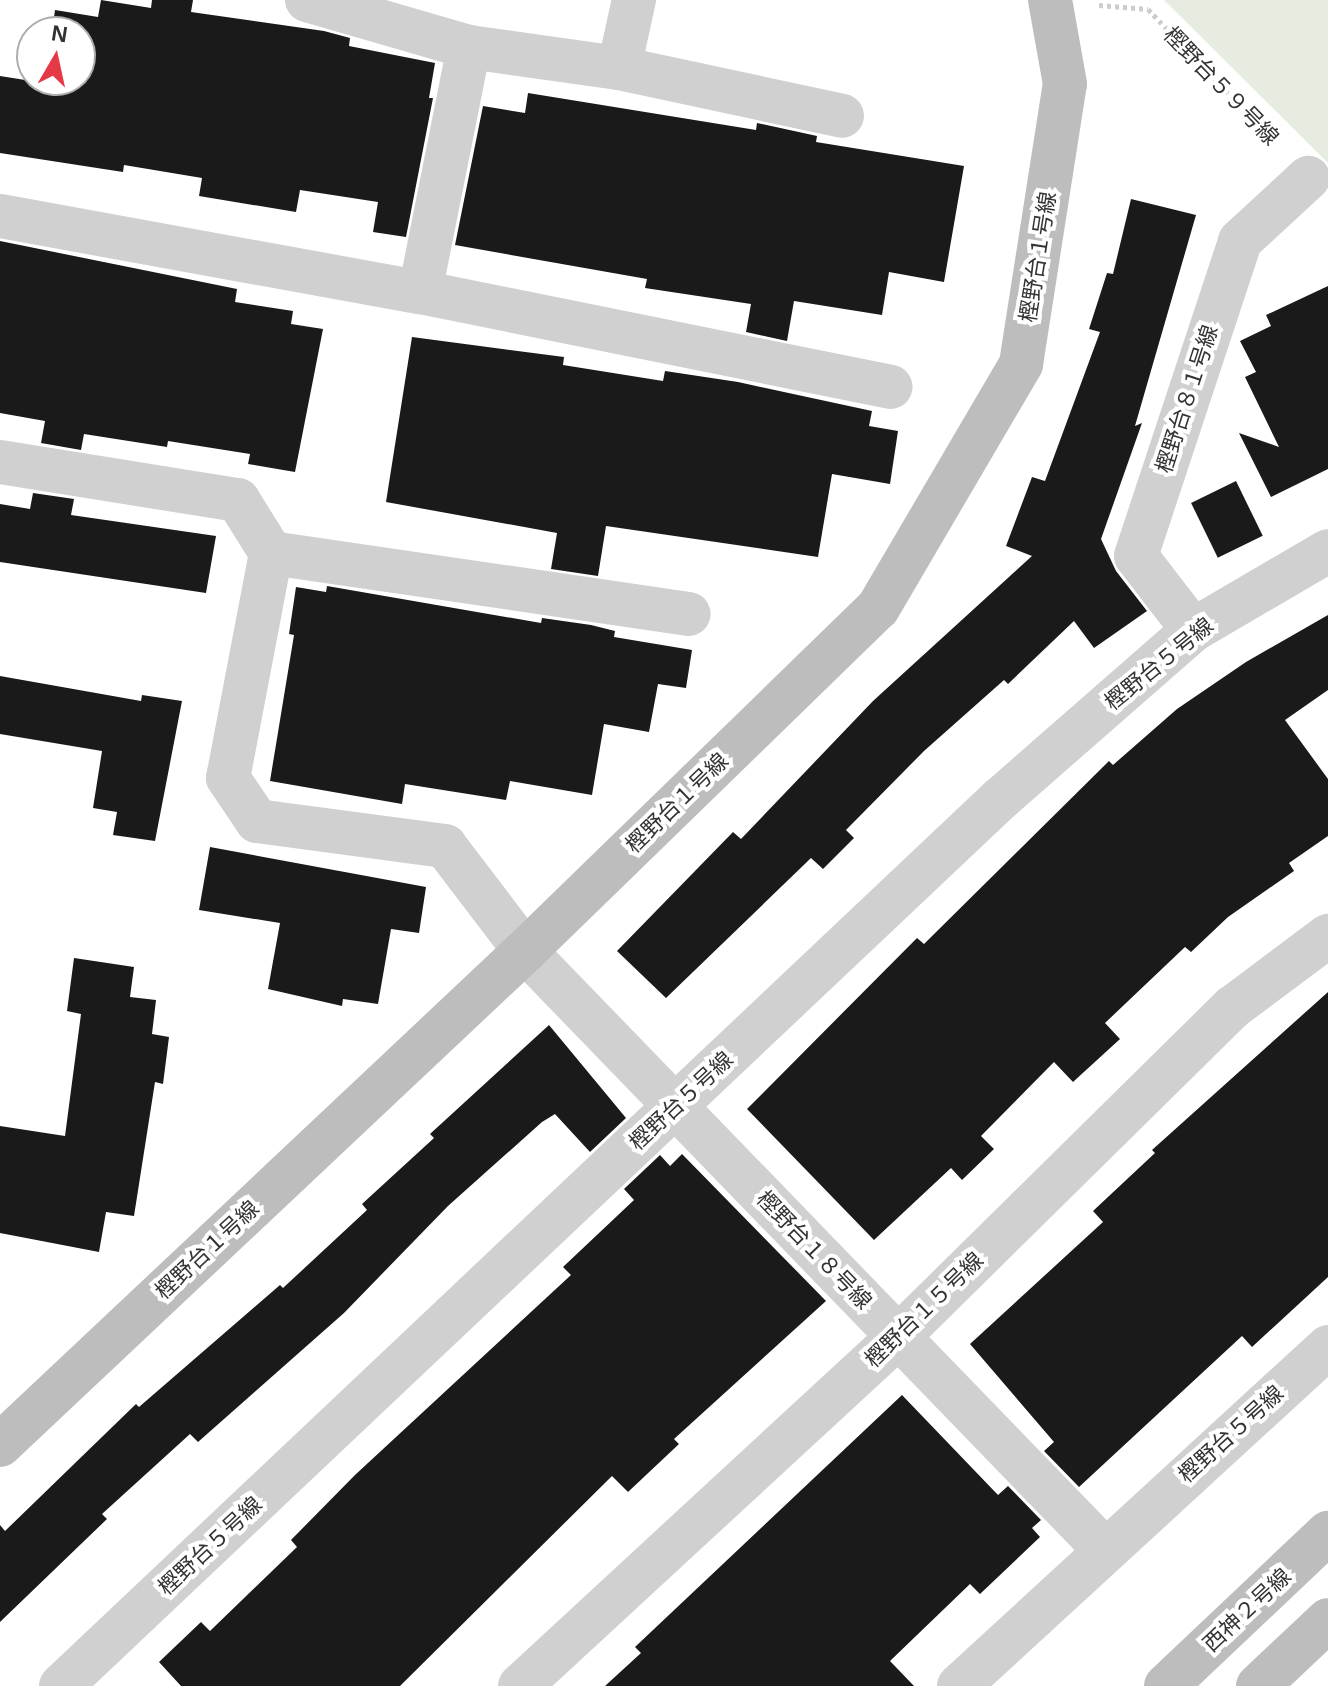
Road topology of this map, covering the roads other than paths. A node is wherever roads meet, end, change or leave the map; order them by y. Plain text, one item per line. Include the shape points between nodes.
1 (307, 0) edge
2 (634, 0) edge
3 (1050, 1) edge
4 (469, 47) junction
5 (619, 68) junction
6 (842, 116) dead end
7 (1308, 178) road end
8 (0, 216) edge
9 (420, 292) junction
10 (891, 387) dead end
11 (0, 462) edge
12 (1328, 551) edge
13 (271, 553) junction
14 (689, 614) dead end
15 (1193, 630) junction
16 (1328, 936) edge
17 (525, 951) junction
18 (676, 1107) junction
19 (898, 1337) junction
20 (1328, 1347) edge
21 (0, 1445) edge
22 (1328, 1533) edge
23 (1104, 1549) junction
24 (1328, 1620) edge
25 (61, 1686) edge
26 (520, 1686) edge
27 (959, 1686) edge
28 (1166, 1686) edge
29 (1258, 1686) edge

1 - 4 street
2 - 5 street
3 - 17 street, 樫野台１号線 via 1065,84 1021,364 878,608
4 - 5 street
4 - 9 street
5 - 6 street
7 - 15 street, 樫野台８１号線 via 1240,241 1136,556
8 - 9 street
9 - 10 street
11 - 13 street via 238,500
12 - 15 street, 樫野台５号線
13 - 14 street
13 - 17 street, 樫野台１８号線 via 228,778 257,821 445,846
15 - 18 street, 樫野台５号線 via 1000,799
16 - 19 street, 樫野台１５号線 via 1233,1007
17 - 18 street, 樫野台１８号線
17 - 21 street, 樫野台１号線
18 - 19 street, 樫野台１８号線
18 - 25 street, 樫野台５号線
19 - 23 street, 樫野台１８号線
19 - 26 street, 樫野台１５号線
20 - 23 street, 樫野台５号線
22 - 28 street, 西神２号線
23 - 27 street, 樫野台５号線
24 - 29 street

